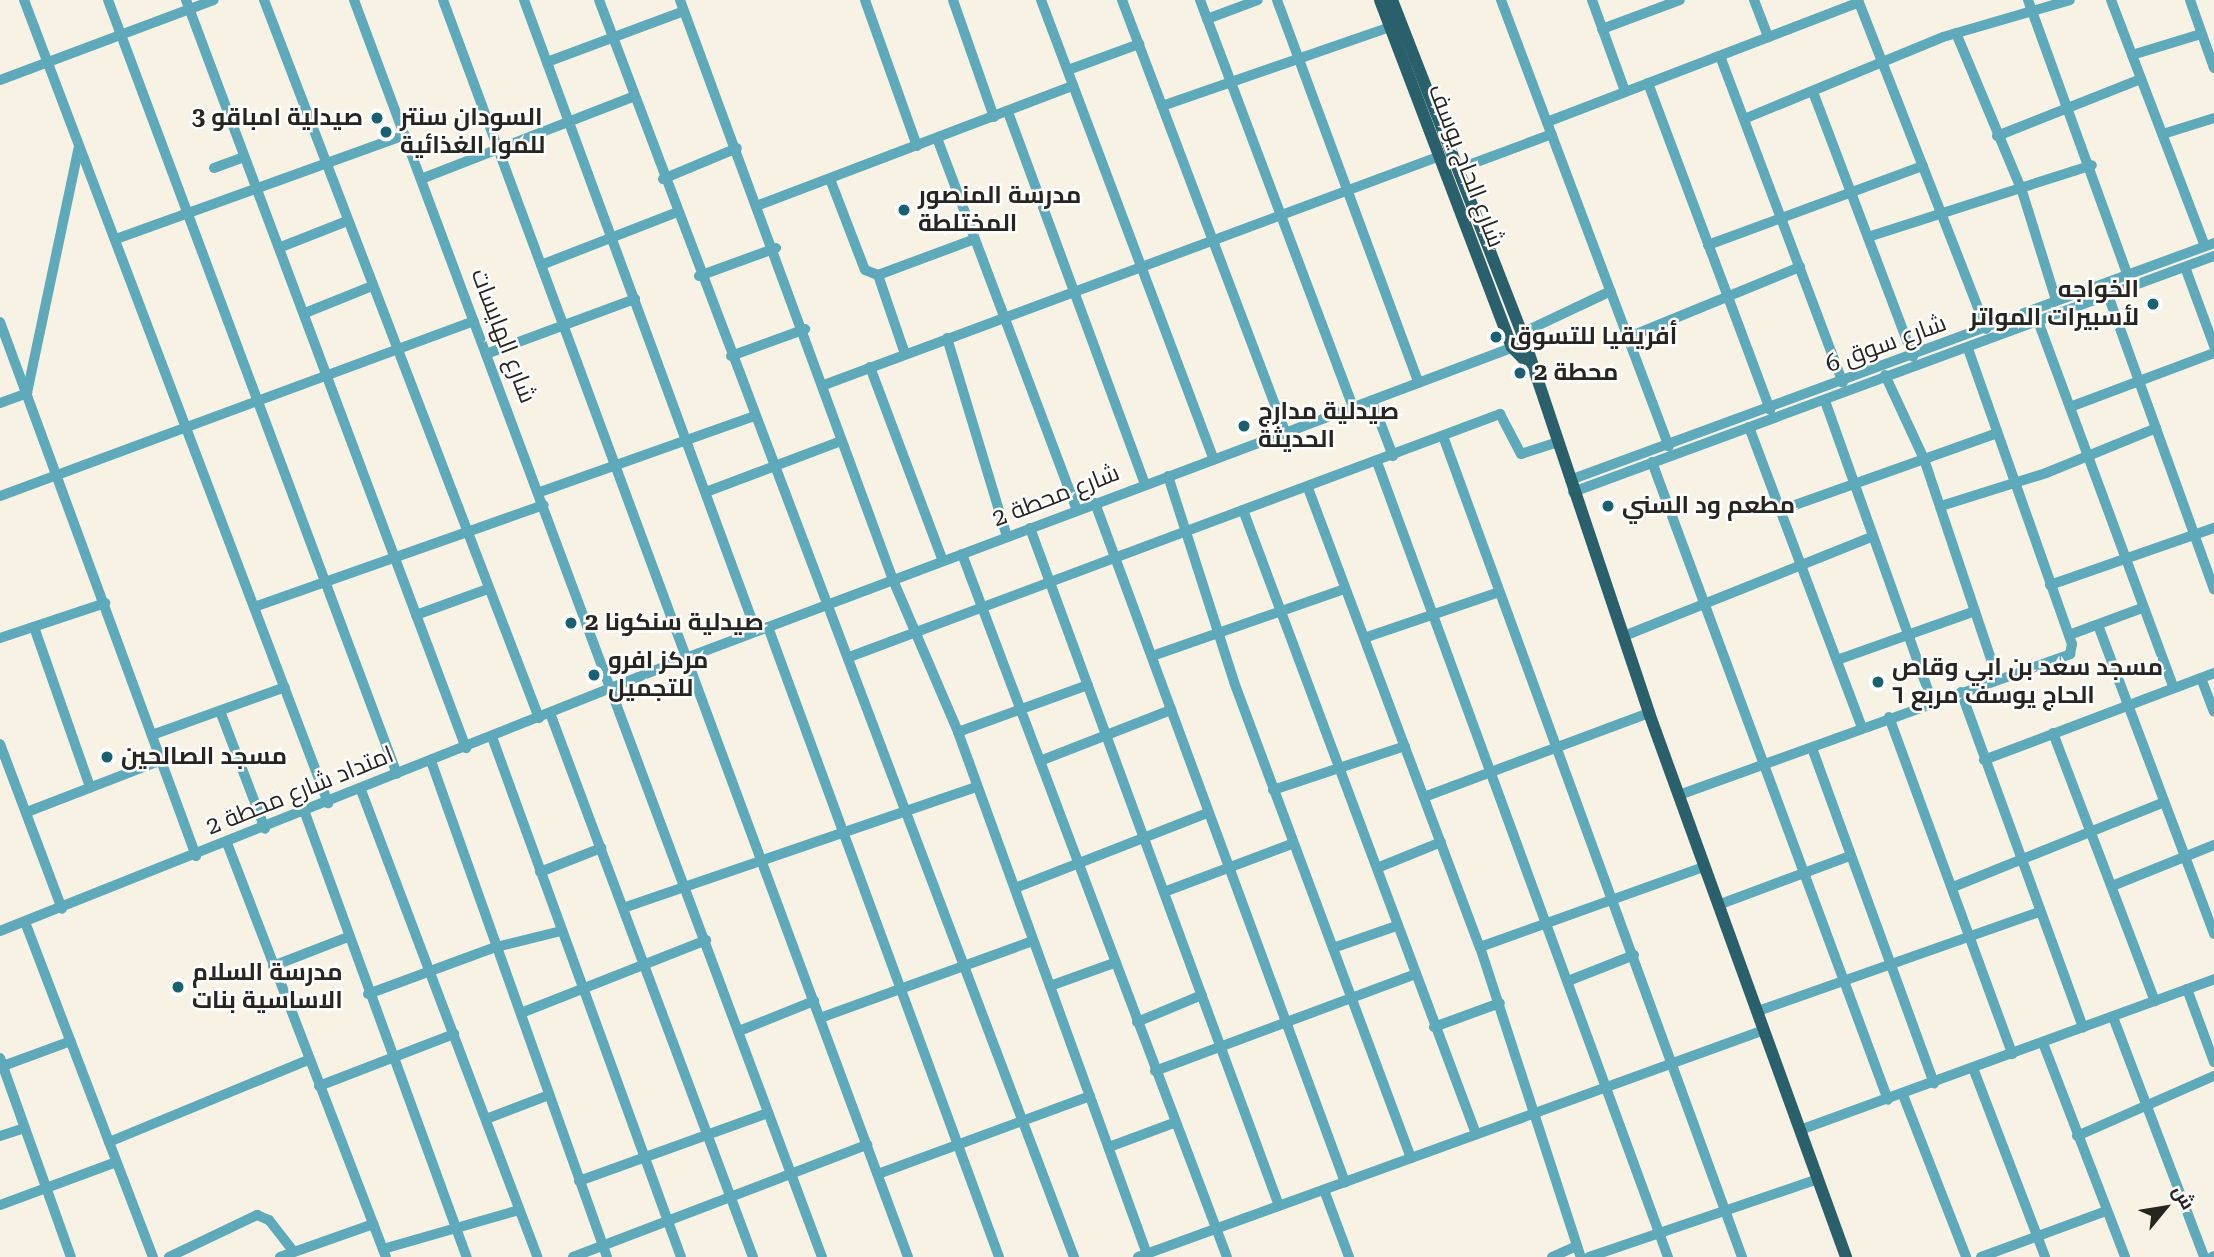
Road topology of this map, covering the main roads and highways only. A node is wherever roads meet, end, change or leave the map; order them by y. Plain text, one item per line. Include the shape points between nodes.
1 (1380, 0) edge
2 (1392, 0) edge
3 (1537, 373) junction
4 (1846, 1257) edge

1 - 3 main road, شارع الحاج يوسف via 1513,347
2 - 3 main road, شارع الحاج يوسف
3 - 4 main road, شارع الحاج يوسف via 1649,713

